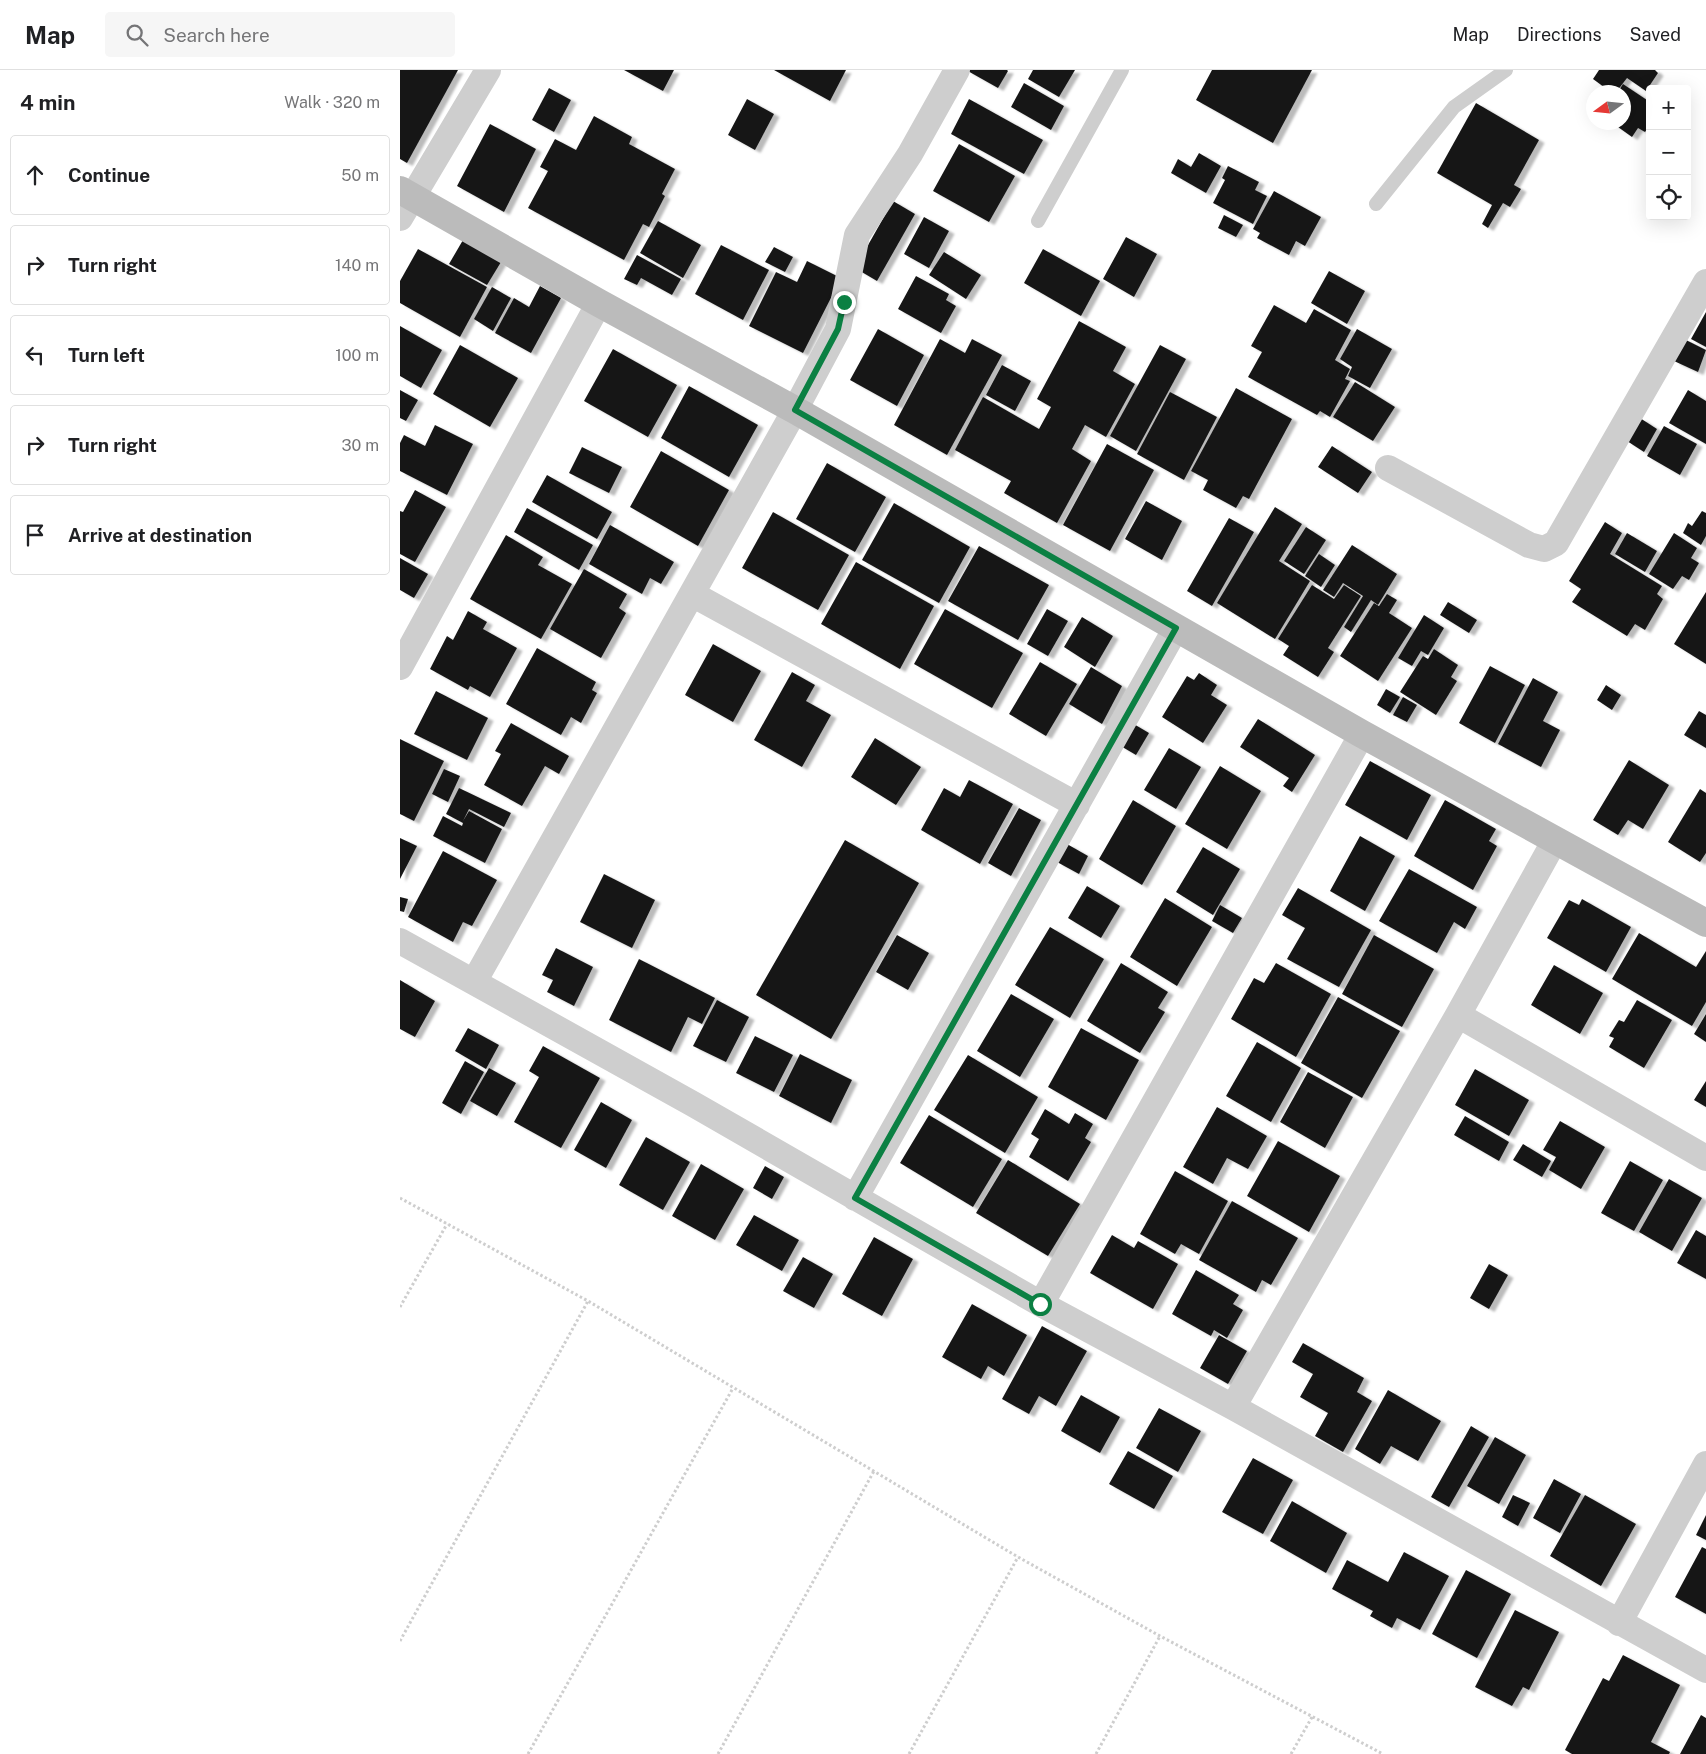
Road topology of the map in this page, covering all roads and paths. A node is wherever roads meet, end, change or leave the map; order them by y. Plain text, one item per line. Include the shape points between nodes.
1 (488, 70) edge
2 (957, 70) edge
3 (1122, 70) edge
4 (1506, 70) edge
5 (404, 202) edge
6 (1376, 204) dead end
7 (1038, 221) dead end
8 (1706, 282) edge
9 (599, 303) junction
10 (795, 410) junction
11 (1388, 468) dead end
12 (692, 594) junction
13 (1176, 628) junction
14 (400, 667) edge
15 (1362, 734) junction
16 (1077, 805) junction
17 (1555, 840) junction
18 (1706, 923) edge
19 (400, 941) edge
20 (474, 982) junction
21 (1458, 1015) junction
22 (1706, 1158) edge
23 (400, 1198) edge
24 (855, 1198) junction
25 (447, 1224) junction
26 (588, 1302) junction
27 (1040, 1304) junction
28 (400, 1307) edge
29 (733, 1388) junction
30 (1233, 1407) junction
31 (1706, 1464) edge
32 (874, 1471) junction
33 (1018, 1556) junction
34 (1619, 1623) junction
35 (1160, 1636) junction
36 (400, 1641) edge
37 (1706, 1670) edge
38 (1312, 1717) junction
39 (528, 1754) edge
40 (718, 1754) edge
41 (909, 1754) edge
42 (1096, 1754) edge
43 (1291, 1754) edge
44 (1383, 1754) edge

1 - 5 street
2 - 10 street via 910,154 857,235 838,329
3 - 7 lane
4 - 6 lane via 1454,107
5 - 9 street
8 - 11 street via 1556,543 1544,549 1529,545
9 - 10 street
9 - 14 street
10 - 12 street
10 - 13 street
12 - 16 street
12 - 20 street
13 - 15 street
13 - 16 street
15 - 17 street
15 - 27 street
16 - 24 street
17 - 18 street
17 - 21 street
19 - 20 street
20 - 24 street
21 - 22 street
21 - 30 street
23 - 25 path
24 - 27 street
25 - 26 path
25 - 28 path
26 - 29 path
26 - 36 path
27 - 30 street
29 - 32 path
29 - 39 path
30 - 34 street
31 - 34 street
32 - 33 path
32 - 40 path
33 - 35 path
33 - 41 path
34 - 37 street
35 - 38 path
35 - 42 path
38 - 43 path
38 - 44 path

